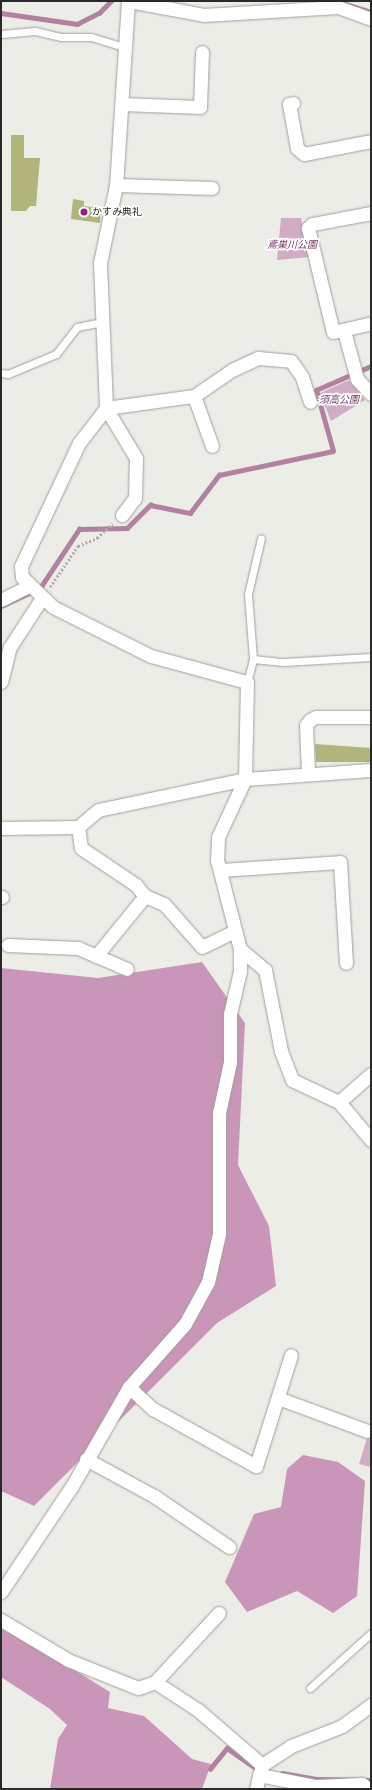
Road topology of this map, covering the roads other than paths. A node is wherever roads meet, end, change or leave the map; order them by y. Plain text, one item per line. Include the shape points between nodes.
1 (128, 1) edge
2 (338, 4) edge
3 (371, 19) edge
4 (1, 34) edge
5 (123, 47) junction
6 (202, 52) dead end
7 (293, 102) dead end
8 (122, 104) junction
9 (371, 141) edge
10 (116, 185) junction
11 (212, 188) dead end
12 (371, 213) edge
13 (102, 322) junction
14 (371, 323) edge
15 (344, 331) junction
16 (1, 372) edge
17 (371, 394) edge
18 (194, 396) junction
19 (310, 402) dead end
20 (106, 408) junction
21 (212, 446) dead end
22 (122, 516) road end
23 (261, 538) dead end
24 (29, 586) junction
25 (42, 598) junction
26 (1, 600) edge
27 (371, 657) edge
28 (253, 659) junction
29 (1, 682) edge
30 (247, 682) junction
31 (371, 717) edge
32 (371, 770) edge
33 (308, 773) junction
34 (245, 779) junction
35 (78, 827) junction
36 (1, 828) edge
37 (220, 870) junction
38 (145, 896) junction
39 (235, 931) junction
40 (8, 945) dead end
41 (240, 949) junction
42 (96, 956) junction
43 (346, 963) dead end
44 (127, 969) dead end
45 (371, 1074) edge
46 (340, 1102) junction
47 (371, 1140) edge
48 (291, 1355) dead end
49 (129, 1387) junction
50 (278, 1398) junction
51 (367, 1431) dead end
52 (86, 1459) junction
53 (229, 1547) dead end
54 (1, 1592) edge
55 (219, 1613) dead end
56 (1, 1620) edge
57 (371, 1633) edge
58 (155, 1682) junction
59 (310, 1688) dead end
60 (371, 1705) edge
61 (261, 1770) junction
62 (316, 1788) edge
63 (256, 1789) edge
64 (368, 1789) edge

1 - 2 street via 204,15
1 - 5 street
2 - 3 street
4 - 5 lane via 35,32 62,37 91,37
5 - 8 street
6 - 8 street via 200,107
7 - 9 street via 289,104 296,148 304,154
8 - 10 street
10 - 11 street
10 - 13 street via 100,262
12 - 15 street via 312,224 308,228 333,332
13 - 16 lane via 77,326 56,354 8,374
13 - 20 street
14 - 15 street
15 - 17 street via 354,374
18 - 19 street via 232,370 258,358 291,361 302,378
18 - 20 street
18 - 21 street
20 - 22 street via 136,458 135,498
20 - 24 street via 79,443 21,566 22,577
23 - 28 lane via 248,594
24 - 25 street
24 - 26 street
25 - 29 street via 10,647
25 - 30 street via 53,607 151,656
27 - 28 lane via 283,662
28 - 30 lane
30 - 34 street
31 - 33 street via 316,717 310,720 306,725
32 - 33 street
33 - 34 street
34 - 35 street via 98,810
34 - 37 street via 221,824 218,837
35 - 36 street
35 - 38 street via 81,848 136,885
37 - 39 street
37 - 43 street via 340,862
38 - 39 street via 164,904 202,947
38 - 42 street
39 - 41 street
40 - 42 street via 78,948
41 - 46 street via 265,970 281,1051 292,1080
41 - 49 street via 240,971 230,1014 230,1062 219,1113 219,1234 214,1265 185,1324
42 - 44 street
45 - 46 street
46 - 47 street
48 - 50 street
49 - 50 street via 153,1409 256,1466
49 - 52 street
50 - 51 street
52 - 53 street via 154,1496
52 - 54 street via 49,1522 9,1574
55 - 58 street
56 - 58 street via 68,1660 131,1686 138,1688
57 - 59 lane
58 - 61 street via 198,1710
60 - 61 street via 342,1726 291,1746
61 - 62 street
61 - 63 street
62 - 64 street via 362,1784

